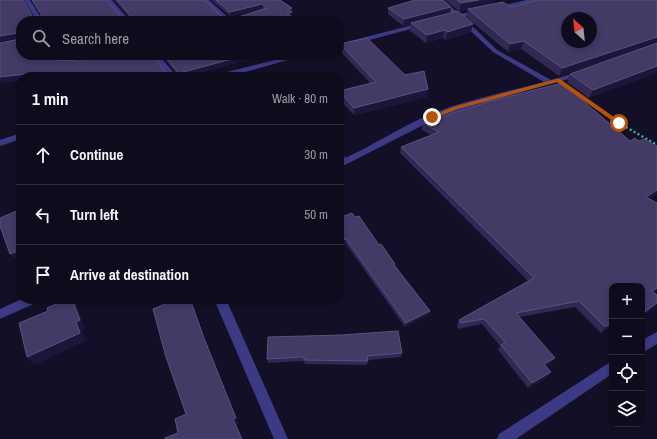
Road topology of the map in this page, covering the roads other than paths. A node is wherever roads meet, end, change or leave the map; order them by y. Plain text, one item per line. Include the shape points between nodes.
1 (27, 0) edge
2 (108, 0) edge
3 (205, 0) edge
4 (439, 0) edge
5 (535, 0) edge
6 (458, 15) junction
7 (37, 16) edge
8 (122, 16) edge
9 (226, 16) edge
10 (443, 19) edge
11 (428, 23) edge
12 (344, 45) edge
13 (61, 60) edge
14 (160, 60) edge
15 (284, 60) edge
16 (83, 63) edge
17 (586, 70) edge
18 (169, 72) edge
19 (238, 72) edge
20 (554, 81) junction
21 (16, 138) edge
22 (0, 143) edge
23 (344, 163) edge
24 (19, 304) edge
25 (222, 304) edge
26 (2, 310) edge
27 (657, 337) edge
28 (645, 345) edge
29 (609, 369) edge
30 (281, 439) edge
31 (504, 439) edge

1 - 7 street
2 - 8 street
3 - 9 street
4 - 6 street
5 - 6 street
6 - 10 street
6 - 20 street via 494,51
11 - 12 street
13 - 16 street
14 - 18 street
15 - 19 street
17 - 20 street
20 - 23 street via 455,108 432,117
21 - 22 street
24 - 26 street
25 - 30 street
27 - 28 street
29 - 31 street

